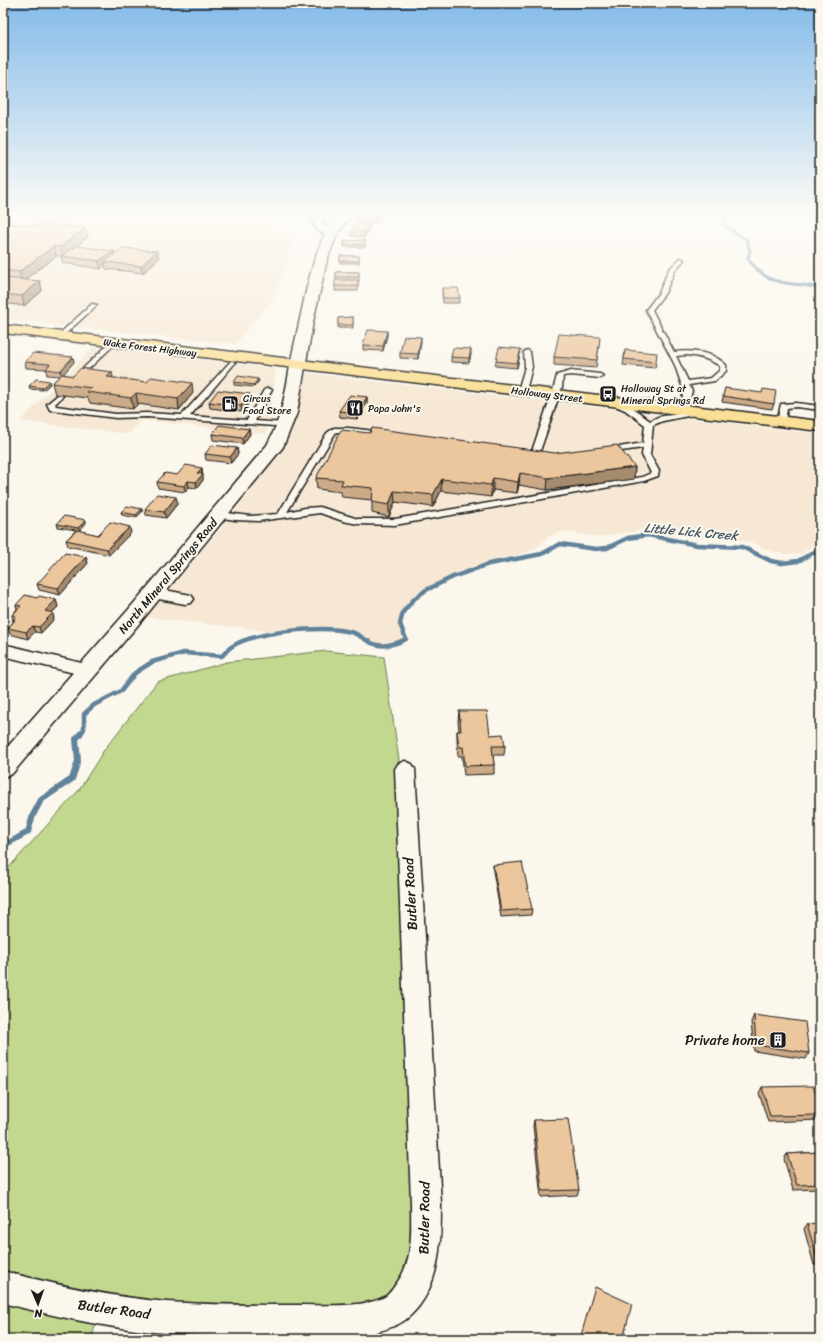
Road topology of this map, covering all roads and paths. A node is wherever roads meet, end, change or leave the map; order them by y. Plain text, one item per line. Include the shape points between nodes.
1 (315, 279) edge
2 (668, 279) edge
3 (94, 305) dead end
4 (3, 329) edge
5 (60, 336) junction
6 (114, 342) junction
7 (527, 352) dead end
8 (672, 354) junction
9 (232, 363) dead end
10 (298, 364) junction
11 (600, 376) dead end
12 (72, 382) edge
13 (685, 384) junction
14 (268, 390) dead end
15 (522, 391) junction
16 (555, 395) junction
17 (59, 396) edge
18 (610, 401) junction
19 (820, 408) edge
20 (683, 410) junction
21 (699, 412) junction
22 (184, 418) junction
23 (250, 422) junction
24 (782, 422) junction
25 (649, 424) junction
26 (286, 425) junction
27 (820, 426) edge
28 (394, 436) edge
29 (646, 445) junction
30 (599, 452) edge
31 (535, 454) edge
32 (220, 515) junction
33 (281, 516) junction
34 (154, 592) junction
35 (185, 599) dead end
36 (3, 650) edge
37 (87, 670) junction
38 (3, 768) edge
39 (405, 769) dead end
40 (3, 1287) edge

1 - 10 street, North Mineral Springs Road
2 - 8 lane via 649,310
3 - 5 lane
4 - 5 highway, Wake Forest Highway
5 - 6 highway, Wake Forest Highway
6 - 10 highway, Wake Forest Highway
6 - 12 lane
7 - 15 lane via 529,371
8 - 13 lane
8 - 13 lane via 691,352 705,355 723,365 723,371 713,380
9 - 22 lane
10 - 15 highway, Holloway Street
10 - 26 street, North Mineral Springs Road
11 - 16 lane via 571,373 560,375
13 - 20 lane via 688,391
14 - 23 lane
15 - 16 highway, Holloway Street
16 - 18 highway, Holloway Street
16 - 31 lane
17 - 22 lane via 51,404 53,408 116,416
18 - 20 highway, Holloway Street
18 - 25 lane via 628,408
19 - 24 lane via 784,406
20 - 21 highway, Holloway Street
21 - 24 highway, Holloway Street
21 - 25 lane via 661,419
22 - 23 lane
23 - 26 lane
24 - 27 highway, Holloway Street
25 - 29 lane
26 - 32 street, North Mineral Springs Road via 275,447
28 - 33 lane via 334,430
29 - 30 lane
29 - 33 lane via 646,455 655,474 644,479 410,520 365,522 346,519 321,510
32 - 33 lane via 260,519
32 - 34 street, North Mineral Springs Road
34 - 35 street
34 - 37 street, North Mineral Springs Road
36 - 37 street
37 - 38 street, North Mineral Springs Road
39 - 40 street, Butler Road via 426,1203 426,1247 422,1270 414,1289 398,1307 374,1317 326,1321 249,1321 137,1314 76,1304

